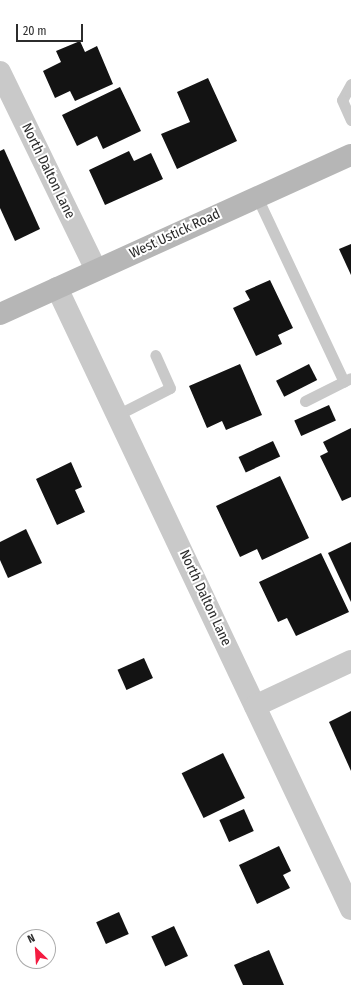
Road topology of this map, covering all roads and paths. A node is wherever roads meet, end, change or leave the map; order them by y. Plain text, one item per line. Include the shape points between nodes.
1 (0, 72) edge
2 (351, 84) edge
3 (351, 120) edge
4 (351, 155) edge
5 (256, 197) junction
6 (96, 270) junction
7 (57, 288) junction
8 (0, 314) edge
9 (155, 355) dead end
10 (347, 380) edge
11 (305, 401) dead end
12 (119, 414) junction
13 (351, 661) edge
14 (255, 706) junction
15 (351, 909) edge

1 - 6 street, North Dalton Lane
2 - 3 lane via 342,100
4 - 5 main road, West Ustick Road
5 - 6 main road, West Ustick Road
5 - 10 lane
6 - 7 main road, West Ustick Road
7 - 8 main road, West Ustick Road
7 - 12 street, North Dalton Lane
9 - 12 lane via 170,388
10 - 11 lane
12 - 14 street, North Dalton Lane
13 - 14 street
14 - 15 street, North Dalton Lane

